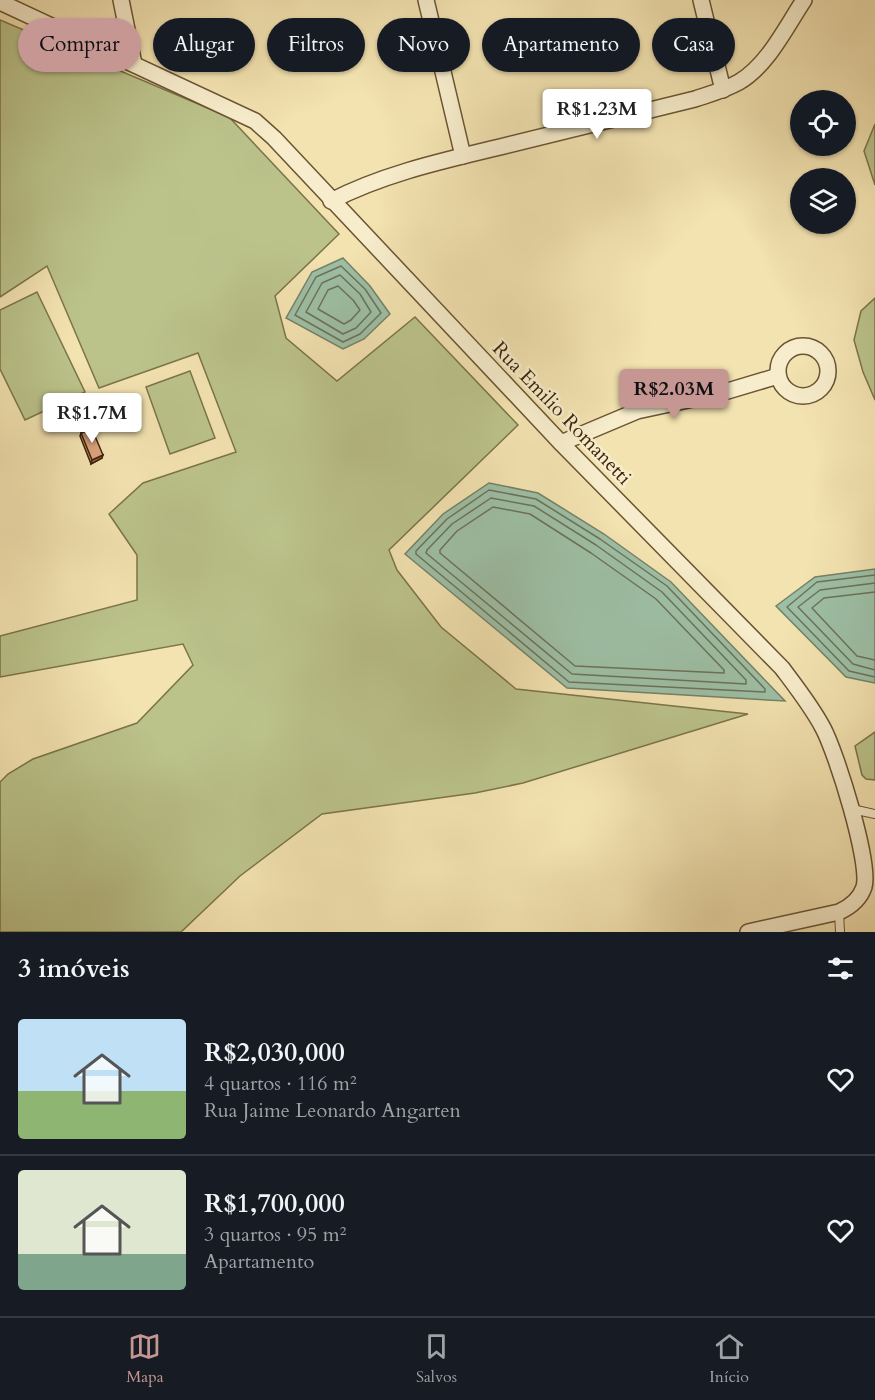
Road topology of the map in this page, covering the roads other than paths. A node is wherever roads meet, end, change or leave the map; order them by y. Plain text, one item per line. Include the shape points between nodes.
1 (121, 0) edge
2 (426, 0) edge
3 (701, 0) edge
4 (804, 0) edge
5 (0, 2) edge
6 (35, 18) edge
7 (125, 18) edge
8 (141, 67) edge
9 (723, 90) junction
10 (462, 156) junction
11 (331, 201) junction
12 (778, 376) dead end
13 (561, 443) junction
14 (852, 809) junction
15 (875, 814) edge
16 (840, 912) junction
17 (748, 932) edge
18 (840, 932) edge

1 - 7 street
2 - 10 street
3 - 9 street
4 - 9 street via 753,71
5 - 6 street, Rua Emilio Romanetti
8 - 11 street, Rua Emilio Romanetti via 255,121
9 - 10 street
10 - 11 street via 360,186
11 - 13 street, Rua Emilio Romanetti
12 - 13 street via 637,411
13 - 14 street, Rua Emilio Romanetti via 782,668 825,731
14 - 15 lane
14 - 16 street, Rua Emilio Romanetti via 866,872 859,896
16 - 17 street
16 - 18 lane

